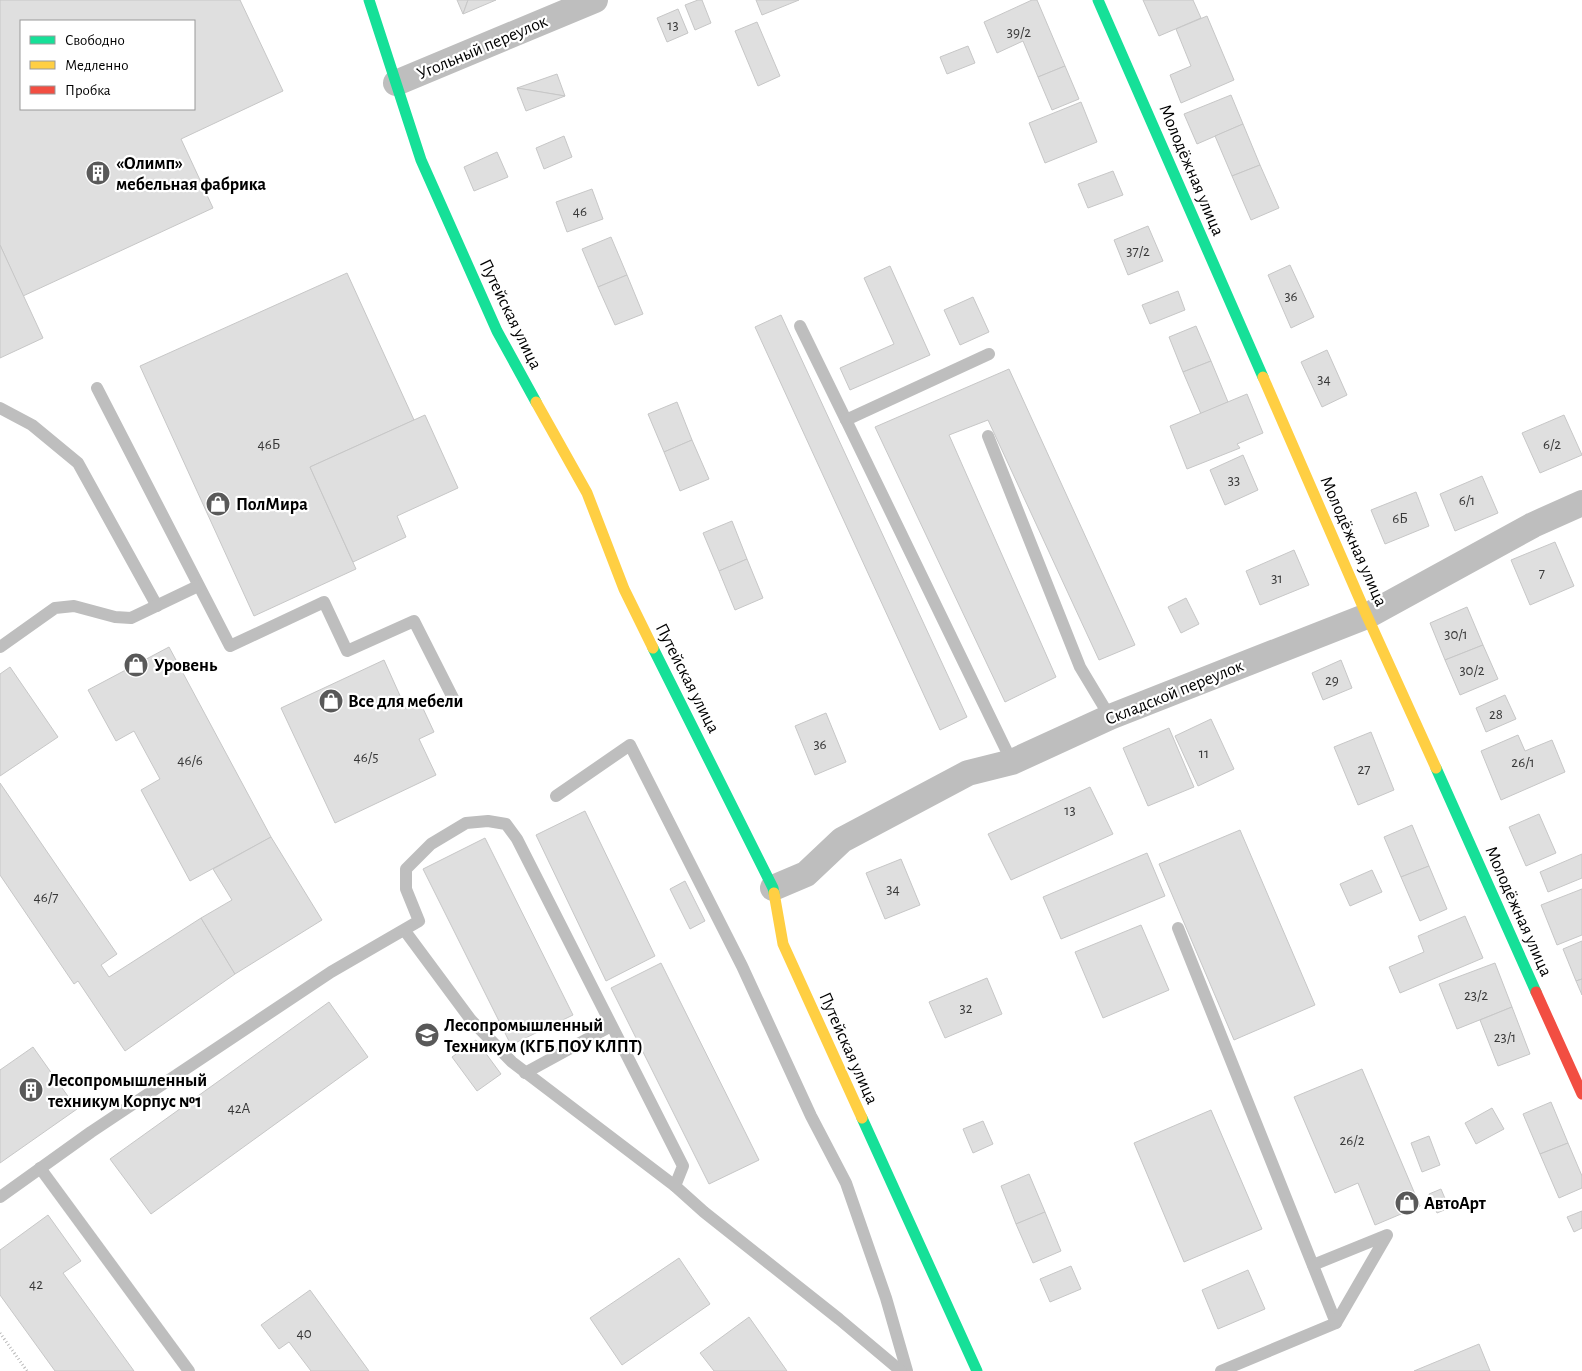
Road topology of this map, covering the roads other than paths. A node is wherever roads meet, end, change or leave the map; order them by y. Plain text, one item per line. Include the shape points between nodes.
1 (369, 0) edge
2 (595, 0) edge
3 (1098, 0) edge
4 (396, 83) junction
5 (800, 326) dead end
6 (989, 354) dead end
7 (97, 388) dead end
8 (0, 408) edge
9 (846, 420) junction
10 (988, 436) dead end
11 (1582, 503) edge
12 (198, 586) junction
13 (158, 606) junction
14 (1367, 616) junction
15 (0, 647) edge
16 (453, 698) dead end
17 (1110, 717) junction
18 (1012, 762) junction
19 (556, 796) dead end
20 (773, 888) junction
21 (1178, 928) dead end
22 (405, 931) junction
23 (611, 1026) junction
24 (525, 1073) junction
25 (1582, 1094) edge
26 (40, 1168) junction
27 (675, 1186) junction
28 (0, 1197) edge
29 (1313, 1265) junction
30 (1336, 1322) junction
31 (189, 1371) edge
32 (901, 1371) edge
33 (907, 1371) edge
34 (977, 1371) edge
35 (1221, 1371) edge

1 - 4 street, Путейская улица
2 - 4 street, Угольный переулок
3 - 14 street, Молодёжная улица
4 - 20 street, Путейская улица via 422,160 497,332 587,493 624,588
5 - 9 lane
6 - 9 lane
7 - 12 lane
8 - 13 lane via 32,426 78,463
9 - 18 lane
10 - 17 lane via 1080,667
11 - 14 street, Складской переулок via 1533,525
12 - 13 lane
12 - 16 lane via 230,646 324,602 347,651 414,621
13 - 15 lane via 131,618 74,606 55,608
14 - 17 street, Складской переулок
14 - 25 street, Молодёжная улица
17 - 18 street, Складской переулок
18 - 20 street, Складской переулок via 968,773 842,840 806,874
19 - 33 lane via 630,745 742,966 811,1116 846,1183 886,1298
20 - 34 street, Путейская улица via 783,944
21 - 29 lane
22 - 23 lane via 419,921 406,889 406,869 431,844 466,823 488,821 506,824 518,839
22 - 24 lane via 472,1020
22 - 26 lane via 331,972
23 - 24 lane
23 - 27 lane via 683,1166
24 - 27 lane
26 - 28 lane
26 - 31 lane
27 - 32 lane
29 - 30 lane
29 - 30 lane via 1387,1235
30 - 35 lane

